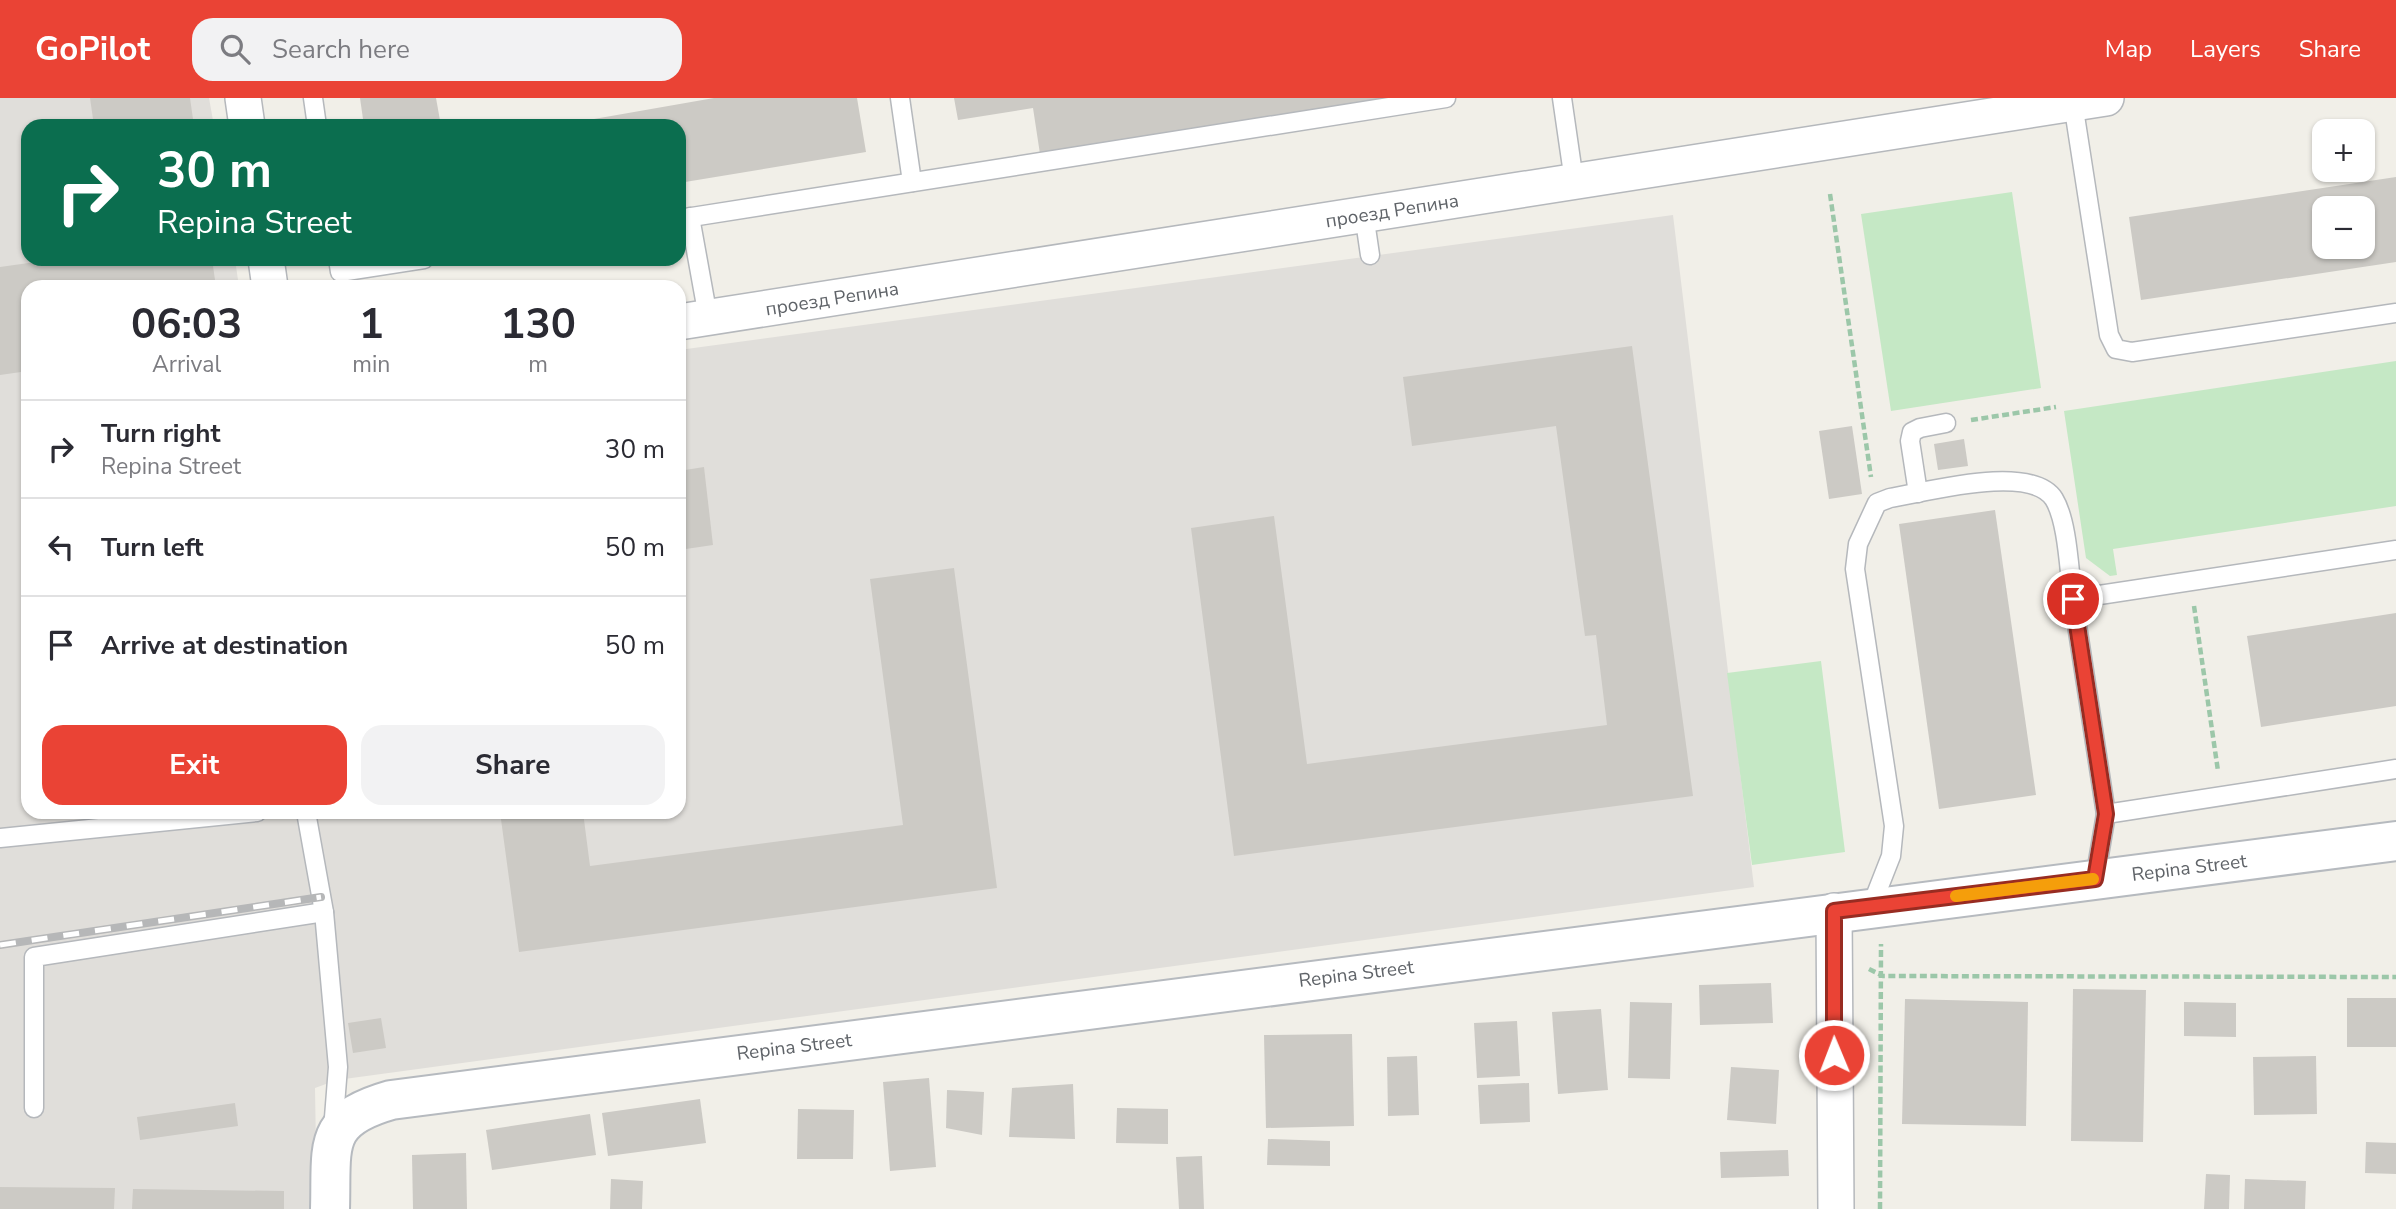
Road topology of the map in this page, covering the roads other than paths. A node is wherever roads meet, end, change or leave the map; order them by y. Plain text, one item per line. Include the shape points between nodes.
1 (243, 98) edge
2 (313, 98) edge
3 (900, 98) edge
4 (1446, 98) edge
5 (1562, 98) edge
6 (2090, 101) edge
7 (246, 119) edge
8 (316, 119) edge
9 (1574, 181) junction
10 (912, 182) junction
11 (1364, 214) junction
12 (686, 218) edge
13 (686, 238) edge
14 (1370, 254) dead end
15 (339, 266) edge
16 (379, 266) edge
17 (2396, 313) edge
18 (694, 320) edge
19 (1946, 423) road end
20 (1918, 494) junction
21 (2396, 550) edge
22 (2073, 599) junction
23 (2396, 769) edge
24 (2106, 814) junction
25 (188, 819) edge
26 (307, 819) edge
27 (0, 838) edge
28 (2396, 841) edge
29 (2095, 879) junction
30 (1875, 907) junction
31 (1834, 911) junction
32 (324, 912) junction
33 (34, 1108) dead end
34 (332, 1141) junction
35 (330, 1209) edge
36 (1836, 1209) edge

1 - 7 street
2 - 8 lane
3 - 10 lane
4 - 10 lane
5 - 9 lane
6 - 9 street, проезд Репина
6 - 17 lane via 2109,335 2116,349 2132,352
9 - 11 street, проезд Репина
10 - 12 lane
11 - 14 lane
11 - 18 street, проезд Репина
13 - 18 lane
15 - 16 lane via 340,272
19 - 20 lane via 1912,432
20 - 22 lane via 2009,480 2035,483 2053,498 2061,517
20 - 30 lane via 1890,498 1875,506 1858,544 1855,569 1894,843
21 - 22 lane
22 - 24 lane
23 - 24 lane
24 - 29 lane
25 - 27 lane
26 - 32 lane
28 - 29 street, Repina Street
29 - 30 street, Repina Street
30 - 31 street, Repina Street
31 - 34 street, Repina Street via 391,1100 345,1119
31 - 36 street
32 - 33 lane via 34,957
32 - 34 lane via 338,1068
34 - 35 street

